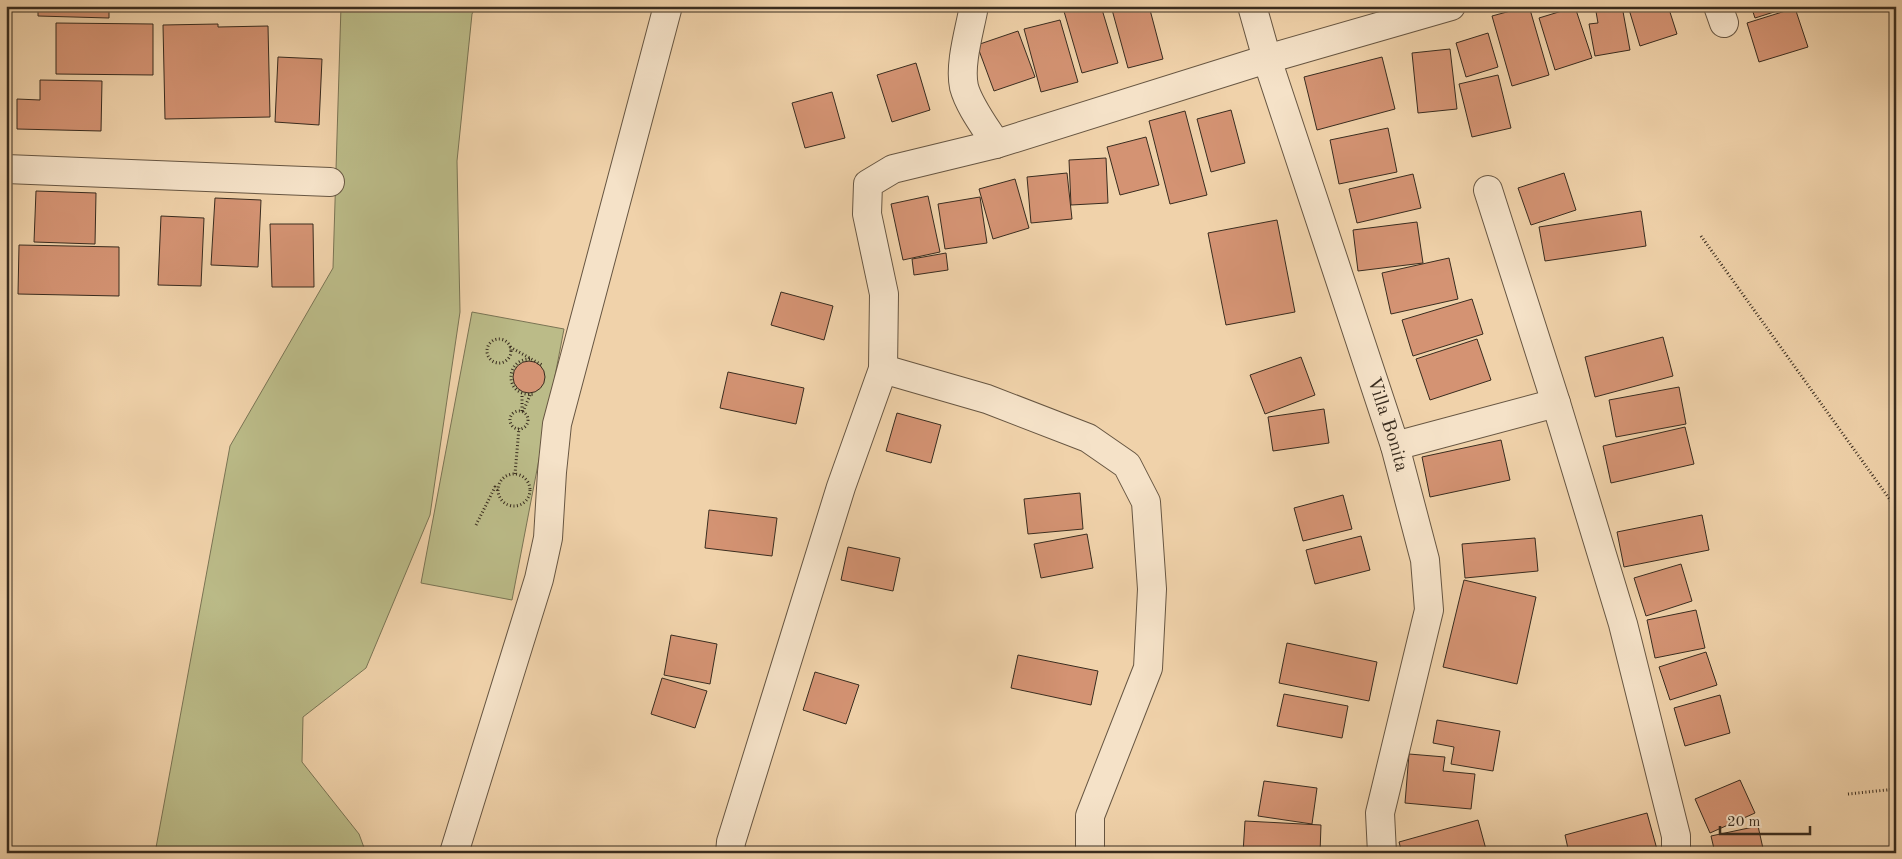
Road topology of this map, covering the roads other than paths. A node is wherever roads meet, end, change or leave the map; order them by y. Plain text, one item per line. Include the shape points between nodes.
1 (668, 6) edge
2 (974, 6) edge
3 (1252, 6) edge
4 (1451, 6) edge
5 (1267, 59) junction
6 (996, 144) junction
7 (6, 169) edge
8 (330, 182) dead end
9 (1488, 190) dead end
10 (883, 369) junction
11 (1556, 403) junction
12 (1395, 446) junction
13 (454, 853) edge
14 (730, 853) edge
15 (1090, 853) edge
16 (1382, 853) edge
17 (1676, 853) edge

1 - 13 street via 557,424 548,538 539,579
2 - 6 street via 964,60 964,88
3 - 5 street, Villa Bonita
4 - 5 street
5 - 6 street
5 - 12 street, Villa Bonita
6 - 10 street via 893,169 868,184 867,214 884,294
7 - 8 street
9 - 11 street
10 - 14 street via 841,488
10 - 15 street via 987,399 1088,438 1127,465 1146,502 1152,589 1148,668 1090,816
11 - 12 street
11 - 17 street via 1623,624 1676,836
12 - 16 street, Villa Bonita via 1426,560 1429,610 1380,813

